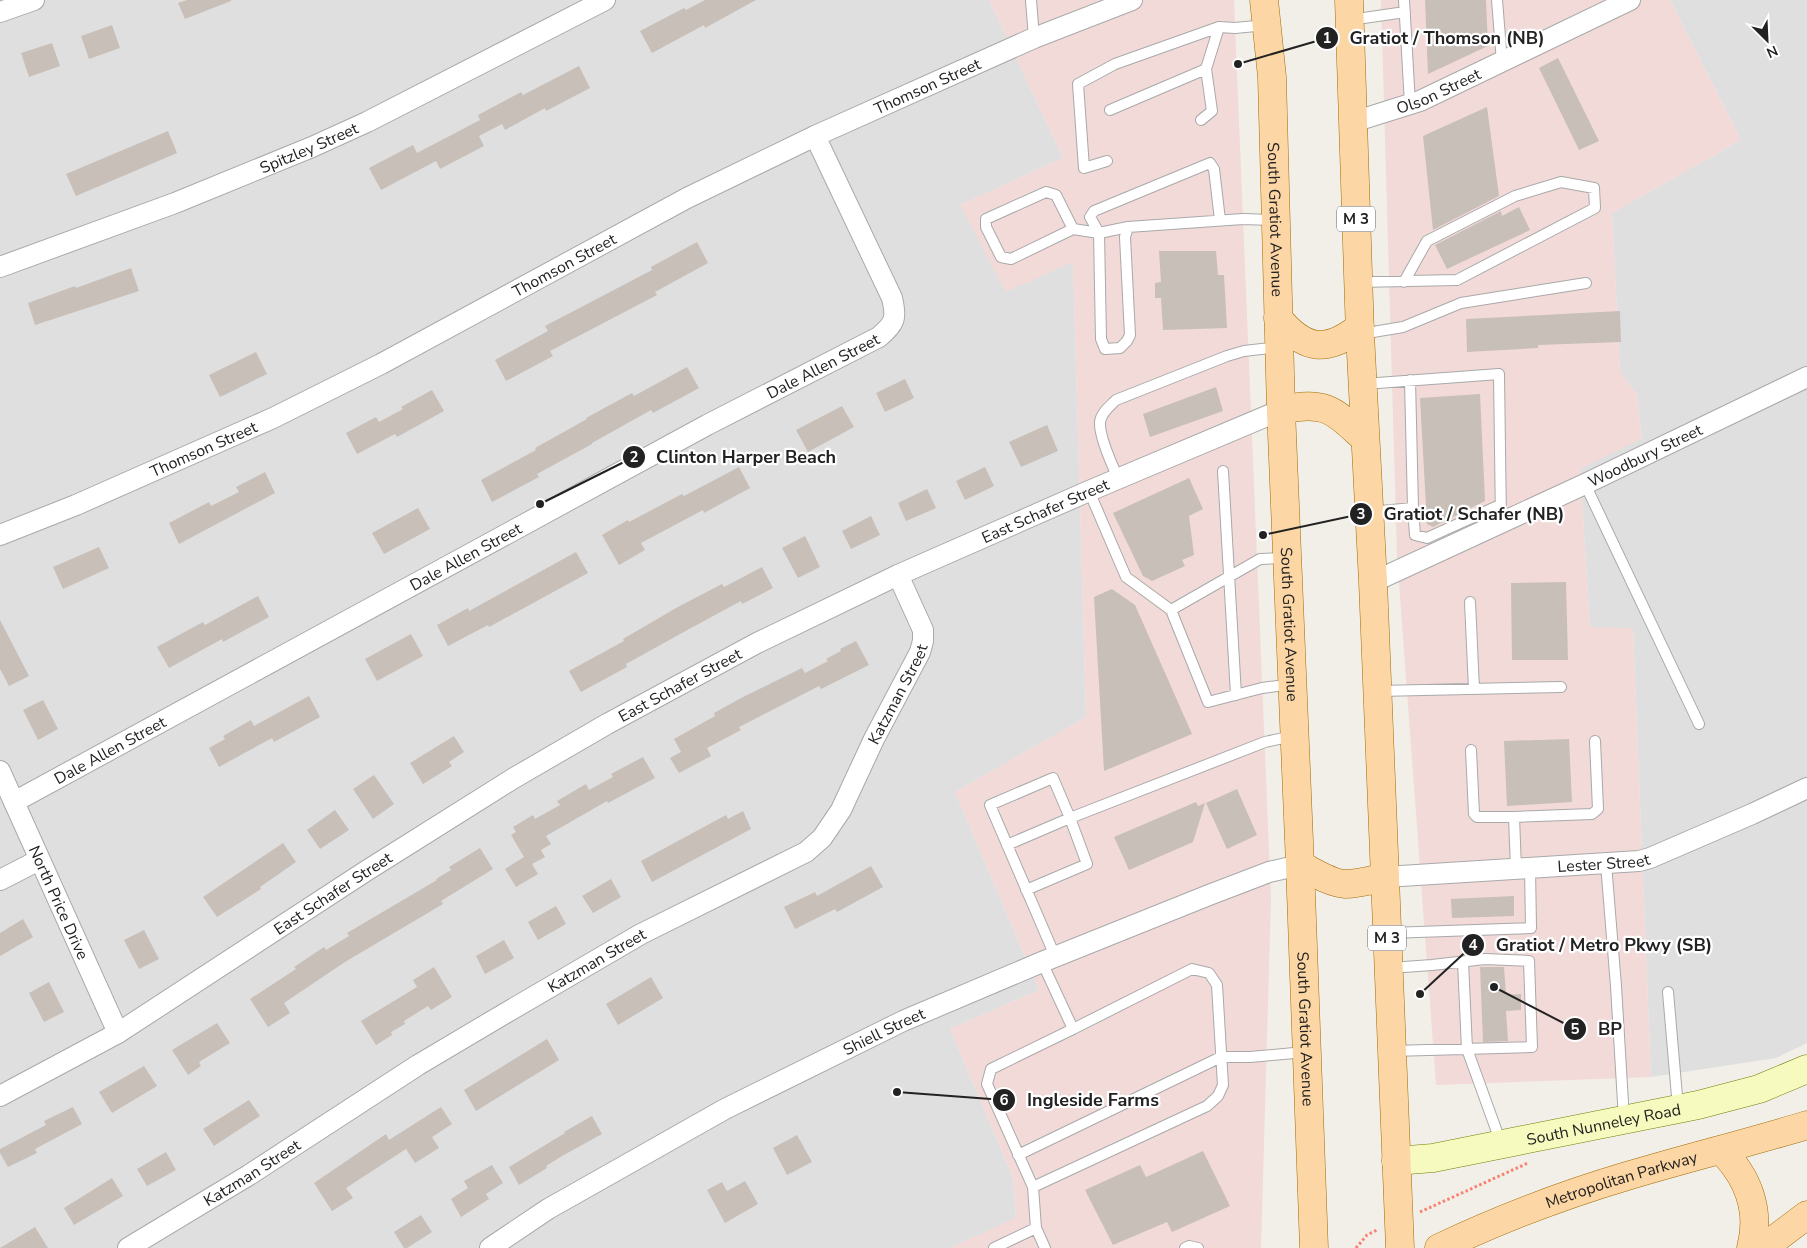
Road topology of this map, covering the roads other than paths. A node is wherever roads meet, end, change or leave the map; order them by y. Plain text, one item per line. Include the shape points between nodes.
1 (34, 0) edge
2 (605, 0) edge
3 (1031, 0) edge
4 (1132, 0) edge
5 (1404, 0) edge
6 (1497, 0) edge
7 (1630, 0) edge
8 (1349, 10) edge
9 (0, 12) edge
10 (1405, 12) junction
11 (1265, 13) edge
12 (1218, 27) junction
13 (1034, 38) junction
14 (1502, 62) junction
15 (1206, 69) junction
16 (1410, 104) junction
17 (1110, 110) dead end
18 (1201, 120) dead end
19 (1353, 122) junction
20 (815, 136) junction
21 (1107, 161) dead end
22 (1220, 220) junction
23 (1276, 220) junction
24 (1128, 227) junction
25 (1073, 228) junction
26 (1099, 233) junction
27 (0, 266) edge
28 (1358, 282) junction
29 (1404, 282) junction
30 (1586, 283) dead end
31 (1278, 318) junction
32 (1360, 331) junction
33 (1279, 347) junction
34 (1807, 377) edge
35 (1410, 380) junction
36 (1363, 384) junction
37 (1281, 410) junction
38 (1366, 439) junction
39 (1223, 471) dead end
40 (1118, 478) junction
41 (1585, 484) junction
42 (1089, 491) junction
43 (1413, 508) junction
44 (1369, 512) junction
45 (1500, 514) junction
46 (0, 535) edge
47 (1429, 546) junction
48 (1287, 558) junction
49 (898, 575) junction
50 (1229, 577) junction
51 (1373, 582) junction
52 (1470, 602) dead end
53 (1171, 610) junction
54 (1293, 684) junction
55 (1561, 687) dead end
56 (1474, 689) junction
57 (1377, 691) junction
58 (1236, 694) junction
59 (1699, 724) dead end
60 (1295, 735) junction
61 (1595, 740) dead end
62 (1471, 750) dead end
63 (0, 771) edge
64 (1807, 788) edge
65 (14, 802) junction
66 (1070, 818) junction
67 (1514, 818) junction
68 (1007, 845) junction
69 (39, 860) junction
70 (1606, 864) junction
71 (1300, 865) junction
72 (1523, 869) junction
73 (1385, 877) junction
74 (0, 880) edge
75 (1026, 890) junction
76 (1387, 933) junction
77 (1048, 959) junction
78 (1463, 962) junction
79 (1389, 968) junction
80 (1668, 992) dead end
81 (1073, 1029) junction
82 (118, 1033) junction
83 (1467, 1049) junction
84 (1392, 1051) junction
85 (1306, 1052) junction
86 (1221, 1057) junction
87 (1807, 1069) edge
88 (0, 1096) edge
89 (1678, 1109) junction
90 (1624, 1120) junction
91 (1807, 1125) edge
92 (1501, 1144) junction
93 (1721, 1150) junction
94 (1018, 1155) junction
95 (1396, 1160) junction
96 (1033, 1187) junction
97 (1807, 1215) edge
98 (1036, 1228) junction
99 (128, 1248) edge
100 (490, 1248) edge
101 (994, 1248) edge
102 (1045, 1248) edge
103 (1185, 1248) edge
104 (1198, 1248) edge
105 (1314, 1248) edge
106 (1400, 1248) edge
107 (1439, 1248) edge
108 (1751, 1248) edge
109 (1762, 1248) edge

1 - 9 street
2 - 27 street, Spitzley Street via 312,147 176,203
3 - 13 lane
4 - 13 street, Thomson Street
5 - 10 lane
6 - 14 lane
7 - 14 street, Olson Street
8 - 10 lane
8 - 19 main road, M 3
10 - 16 lane
11 - 12 lane via 1234,28
11 - 23 main road, South Gratiot Avenue via 1272,77
12 - 15 lane
12 - 21 lane via 1115,64 1078,84 1084,168
13 - 20 street, Thomson Street
14 - 16 street, Olson Street
15 - 17 lane
15 - 18 lane via 1212,111
16 - 19 street, Olson Street
19 - 28 main road, M 3
20 - 46 street, Thomson Street via 687,198 381,364 272,418
20 - 65 street, Dale Allen Street via 892,298 896,314 890,327 879,337 707,425
22 - 23 lane
22 - 24 lane
22 - 26 lane via 1214,169 1210,163 1094,211 1090,217
23 - 31 main road, South Gratiot Avenue
24 - 26 lane
24 - 26 lane via 1125,236 1130,335 1120,348 1105,349 1101,339
25 - 25 lane via 1011,259 1001,257 986,227 986,219 1046,192 1056,195
25 - 26 lane
28 - 29 lane
28 - 32 main road, M 3
29 - 29 lane via 1457,280 1595,208 1594,188 1561,182 1515,196 1427,240
30 - 32 lane via 1461,303 1403,327
31 - 32 main road via 1290,332 1318,345 1332,344
31 - 33 main road, South Gratiot Avenue
32 - 36 main road, M 3
33 - 37 main road, South Gratiot Avenue
33 - 40 lane via 1228,356 1116,400 1105,410 1100,421 1105,446
34 - 41 street, Woodbury Street
35 - 36 lane
35 - 43 lane
35 - 45 lane via 1499,374
36 - 38 main road, M 3
37 - 38 main road via 1301,405 1318,406 1332,412
37 - 40 street, East Schafer Street
37 - 48 main road, South Gratiot Avenue
38 - 44 main road, M 3
39 - 50 lane
40 - 42 street, East Schafer Street
41 - 45 street, Woodbury Street
41 - 59 lane
42 - 49 street, East Schafer Street
42 - 53 lane via 1126,577
43 - 44 lane
43 - 47 lane via 1415,535
44 - 51 main road, M 3
45 - 47 street, Woodbury Street
47 - 51 street, Woodbury Street
48 - 50 lane via 1260,559
48 - 54 main road, South Gratiot Avenue
49 - 82 street, East Schafer Street via 757,643 514,778
49 - 99 street, Katzman Street via 923,630 920,652 841,810 831,827 806,852 641,934 488,1023 364,1099 250,1175
50 - 53 lane
50 - 58 lane
51 - 57 main road, M 3
52 - 56 lane
53 - 58 lane via 1208,702
54 - 58 lane
54 - 60 main road, South Gratiot Avenue
55 - 56 lane
56 - 57 lane
57 - 73 main road, M 3
60 - 66 lane via 1265,742
60 - 71 main road, South Gratiot Avenue
61 - 67 lane via 1596,812
62 - 67 lane via 1474,814 1480,818
63 - 65 street, North Price Drive
64 - 70 street, Lester Street via 1650,858
65 - 69 street, North Price Drive
66 - 68 lane
66 - 68 lane via 1053,778 990,805
66 - 75 lane via 1087,864
67 - 72 lane
68 - 75 lane
69 - 74 street
69 - 82 street, North Price Drive
70 - 72 street, Lester Street
70 - 90 lane
71 - 73 main road via 1344,884
71 - 77 street, Shiell Street via 1269,872
71 - 85 main road, South Gratiot Avenue
72 - 73 street, Lester Street
72 - 76 lane via 1531,928
73 - 76 main road, M 3
75 - 77 lane
76 - 79 main road, M 3
77 - 81 lane
77 - 100 street, Shiell Street via 903,1021 725,1109 548,1209
78 - 79 lane
78 - 83 lane
78 - 83 lane via 1485,959 1529,961 1532,1047
79 - 84 main road, M 3
80 - 89 lane
81 - 86 lane via 1192,969 1208,973 1217,985
81 - 94 lane via 991,1069 987,1084
82 - 88 street, East Schafer Street
83 - 84 lane
83 - 92 lane
84 - 95 main road, M 3
85 - 86 lane
85 - 105 main road, South Gratiot Avenue
86 - 94 lane
86 - 96 lane via 1223,1085 1218,1096 1207,1106
87 - 89 street, South Nunneley Road via 1759,1088
89 - 90 street, South Nunneley Road
90 - 92 street, South Nunneley Road
91 - 93 main road, Metropolitan Parkway
92 - 95 street, South Nunneley Road via 1432,1158
93 - 107 main road, Metropolitan Parkway via 1547,1202
93 - 108 main road via 1738,1168 1752,1197
94 - 96 lane
95 - 106 main road, M 3
96 - 98 lane
97 - 109 main road
98 - 101 lane
98 - 102 lane
103 - 104 lane

